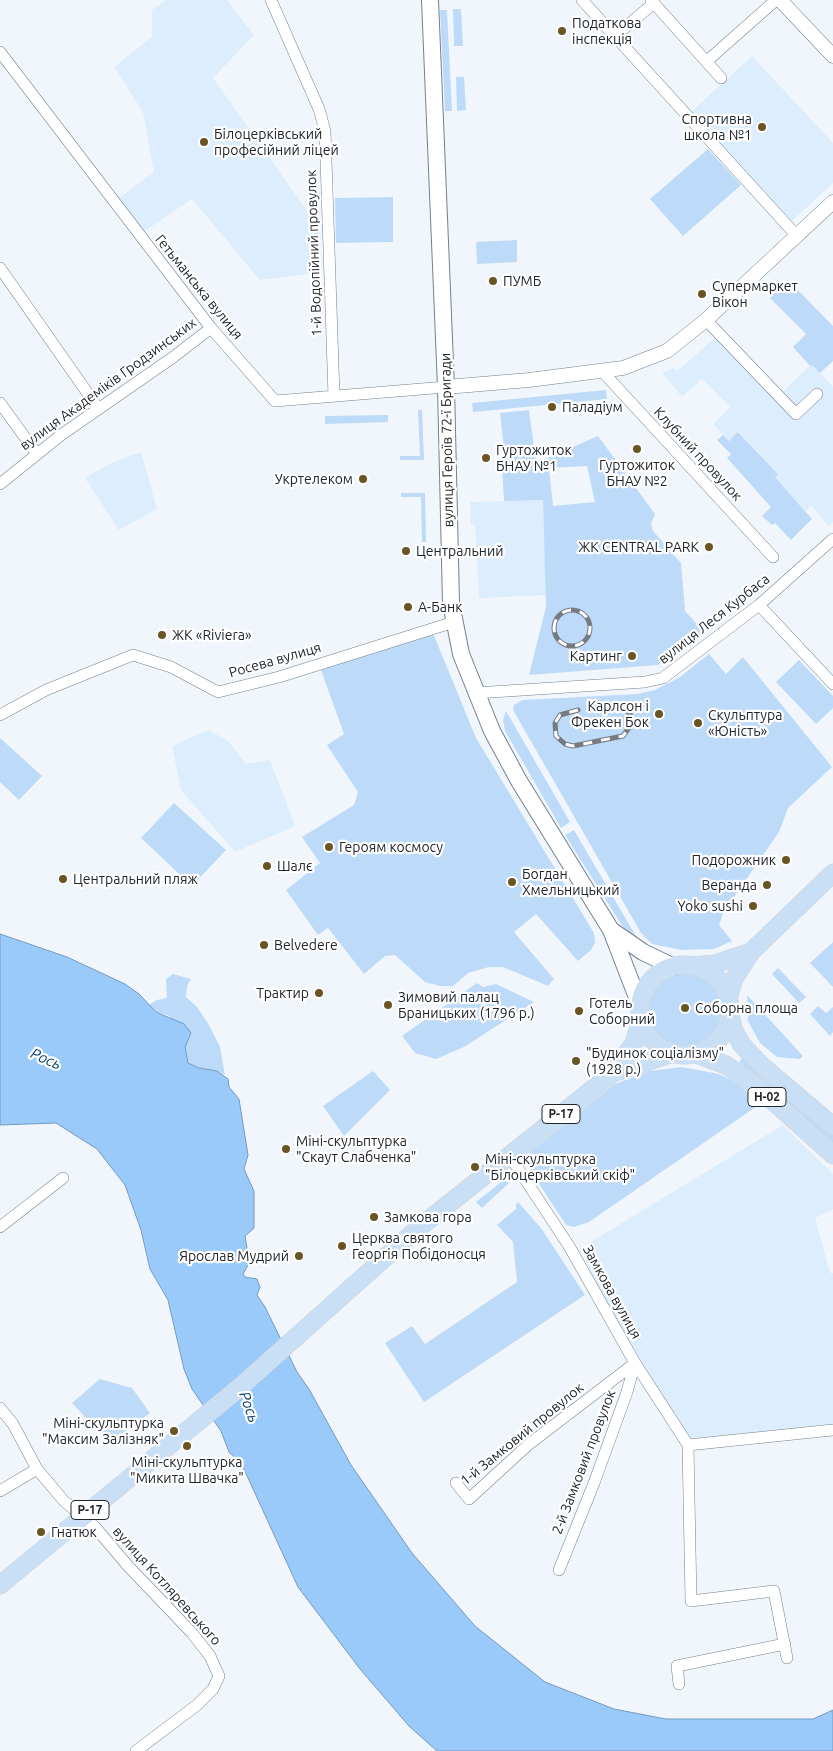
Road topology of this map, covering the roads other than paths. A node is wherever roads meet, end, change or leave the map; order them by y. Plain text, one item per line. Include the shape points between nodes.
1 (271, 0) edge
2 (430, 0) edge
3 (582, 0) edge
4 (776, 0) edge
5 (780, 0) edge
6 (653, 2) edge
7 (615, 36) junction
8 (0, 52) edge
9 (833, 56) edge
10 (707, 62) junction
11 (722, 78) dead end
12 (833, 202) edge
13 (796, 235) junction
14 (0, 268) edge
15 (706, 320) junction
16 (211, 328) junction
17 (602, 371) junction
18 (446, 387) junction
19 (817, 394) dead end
20 (334, 396) junction
21 (0, 403) edge
22 (98, 408) junction
23 (37, 454) junction
24 (0, 484) edge
25 (833, 539) edge
26 (773, 557) dead end
27 (759, 605) junction
28 (454, 622) junction
29 (833, 684) edge
30 (476, 693) junction
31 (0, 716) edge
32 (833, 873) edge
33 (611, 930) junction
34 (751, 952) junction
35 (693, 966) junction
36 (674, 967) junction
37 (729, 1004) junction
38 (640, 1014) junction
39 (673, 1053) junction
40 (693, 1053) junction
41 (613, 1073) junction
42 (833, 1126) edge
43 (509, 1155) junction
44 (833, 1155) edge
45 (63, 1178) dead end
46 (0, 1227) edge
47 (635, 1363) junction
48 (0, 1408) edge
49 (833, 1430) edge
50 (688, 1445) junction
51 (37, 1469) junction
52 (456, 1483) dead end
53 (0, 1491) edge
54 (81, 1518) junction
55 (559, 1570) dead end
56 (0, 1585) edge
57 (785, 1644) junction
58 (787, 1658) dead end
59 (679, 1684) dead end
60 (136, 1751) edge

1 - 20 street, 1-й Водопійний провулок via 319,109 325,131
2 - 18 main road, вулиця Героїв 72-ї Бригади
3 - 7 street
4 - 10 street
5 - 9 street
6 - 7 street
6 - 10 street
7 - 13 street
8 - 16 street, Гетьманська вулиця
10 - 11 street
12 - 13 street
13 - 15 street
14 - 22 street
15 - 17 street via 667,351 623,368
15 - 19 street via 796,414
16 - 20 street, Гетьманська вулиця via 275,401
16 - 22 street, вулиця Академіків Гродзинських
17 - 18 street
17 - 26 street, Клубний провулок
18 - 20 street, Гетьманська вулиця
18 - 28 main road, вулиця Героїв 72-ї Бригади
21 - 23 street
22 - 23 street, вулиця Академіків Гродзинських
23 - 24 street, вулиця Академіків Гродзинських
25 - 27 street, вулиця Леся Курбаса
27 - 29 street
27 - 30 street, вулиця Леся Курбаса via 663,678 645,682
28 - 30 main road, вулиця Героїв 72-ї Бригади via 461,654
28 - 31 street, Росева вулиця via 279,677 218,692 171,667 133,656 46,690
30 - 33 main road, вулиця Героїв 72-ї Бригади via 519,781
32 - 34 main road
33 - 36 main road, вулиця Героїв 72-ї Бригади via 642,952
33 - 38 main road, вулиця Героїв 72-ї Бригади
34 - 35 main road via 715,964
34 - 37 main road via 734,979
35 - 36 main road
35 - 37 main road via 718,980
36 - 38 main road via 664,970 649,982
37 - 40 main road via 726,1028 721,1038 705,1050
37 - 42 main road, Н-02 via 733,1029 742,1046
38 - 39 main road via 650,1039
38 - 41 main road, Р-17 via 634,1043
39 - 40 main road, Н-02
39 - 41 main road, Р-17
40 - 44 main road, Н-02 via 726,1065 754,1085
41 - 43 main road, Р-17
43 - 47 street, Замкова вулиця via 569,1246
43 - 54 main road, Р-17 via 416,1230 181,1437
45 - 46 street
47 - 50 street, Замкова вулиця
47 - 52 street, 1-й Замковий провулок via 528,1446 469,1499
47 - 55 street, 2-й Замковий провулок
48 - 51 street, вулиця Котляревського via 13,1424
49 - 50 street
50 - 57 street via 691,1601 774,1591
51 - 53 street
51 - 54 street, вулиця Котляревського
54 - 56 main road, Р-17
54 - 60 street, вулиця Котляревського via 95,1527 192,1633 210,1656 219,1676 213,1689 197,1705
57 - 58 street
57 - 59 street via 677,1666

